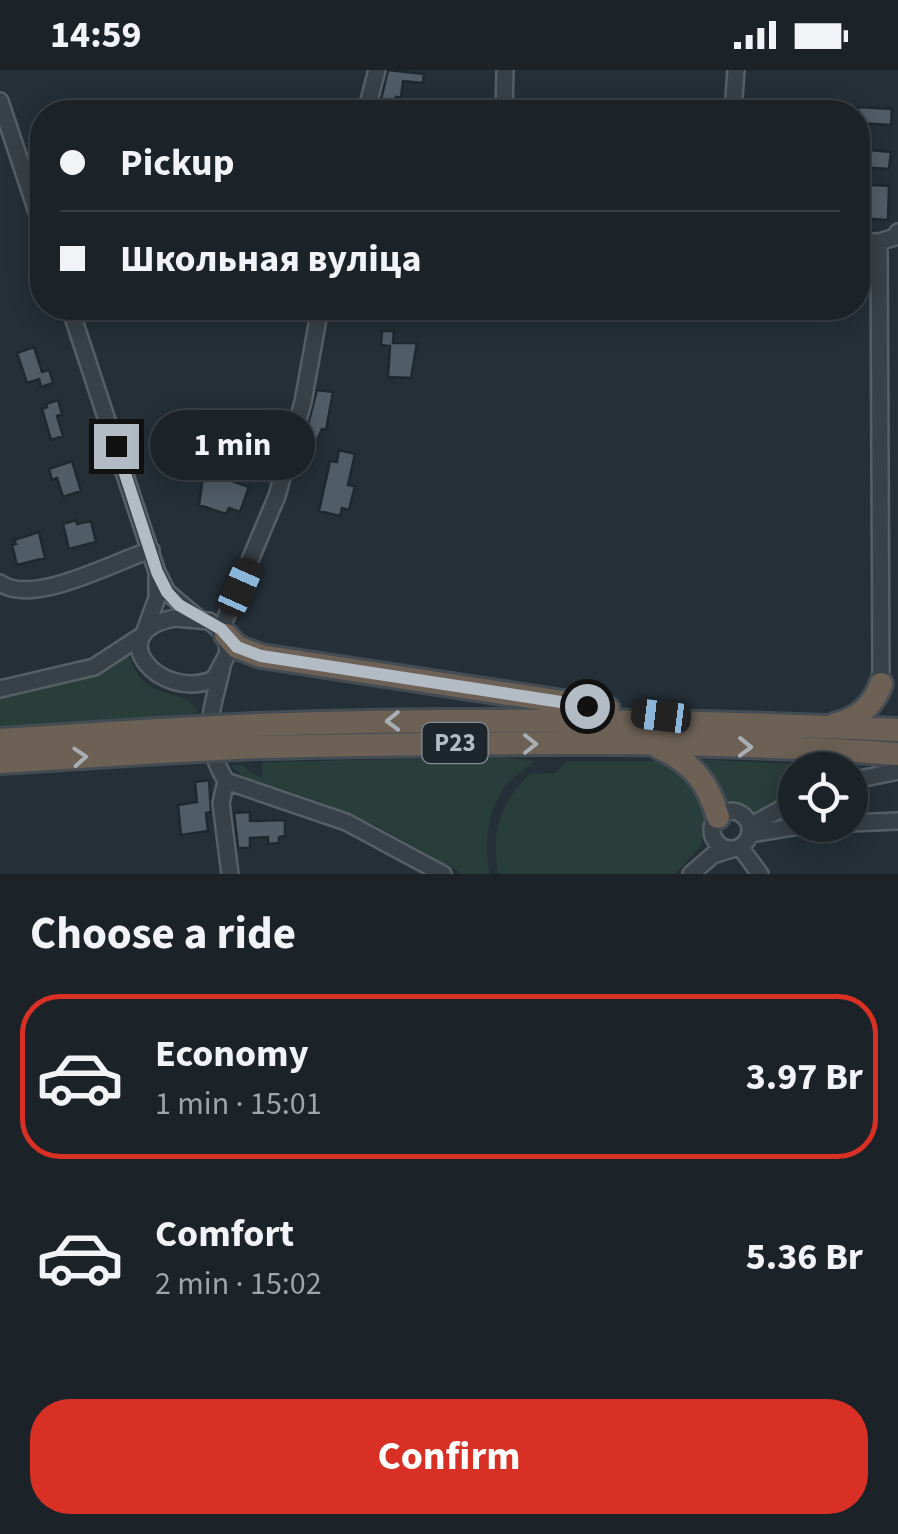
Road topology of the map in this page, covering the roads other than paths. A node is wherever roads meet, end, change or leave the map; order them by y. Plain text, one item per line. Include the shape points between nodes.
1 (378, 70) edge
2 (504, 70) edge
3 (736, 70) edge
4 (369, 100) edge
5 (504, 100) edge
6 (734, 100) edge
7 (0, 102) edge
8 (30, 191) edge
9 (898, 232) edge
10 (870, 242) edge
11 (879, 242) junction
12 (898, 288) edge
13 (879, 289) junction
14 (74, 320) edge
15 (318, 320) edge
16 (152, 550) junction
17 (157, 572) junction
18 (0, 583) edge
19 (198, 618) junction
20 (144, 632) junction
21 (223, 632) junction
22 (222, 667) junction
23 (173, 681) junction
24 (881, 684) junction
25 (0, 688) edge
26 (210, 710) junction
27 (898, 720) edge
28 (700, 721) junction
29 (822, 727) junction
30 (898, 730) edge
31 (257, 736) junction
32 (0, 740) edge
33 (158, 741) junction
34 (652, 745) junction
35 (898, 754) edge
36 (0, 762) edge
37 (898, 771) edge
38 (868, 777) edge
39 (226, 781) junction
40 (778, 813) edge
41 (898, 821) edge
42 (868, 822) edge
43 (716, 826) junction
44 (778, 831) edge
45 (743, 839) junction
46 (696, 869) edge
47 (230, 874) edge
48 (443, 874) edge
49 (760, 874) edge

1 - 4 street
2 - 5 street
3 - 6 street
7 - 8 street
9 - 11 street
10 - 11 street
11 - 13 street
12 - 13 street
13 - 24 street
14 - 16 street
15 - 21 street via 277,496
16 - 17 street
16 - 18 street via 76,581 8,589
17 - 19 street via 167,592
17 - 20 street via 157,598
19 - 20 street via 164,620
19 - 21 street
20 - 23 street via 145,663
20 - 25 street via 94,667
21 - 22 street via 228,654
21 - 28 highway via 237,647 261,656
22 - 23 street via 204,683
22 - 26 street
23 - 26 street
24 - 27 highway
24 - 29 highway via 870,706
26 - 39 street via 213,753
28 - 29 highway, Р23
28 -> 31 highway, Р23 via 479,719
29 - 30 highway, Р23
31 - 33 highway, Р23, bridge
31 -> 34 highway, Р23
32 - 33 highway, Р23
36 -> 33 highway, Р23
34 -> 35 highway, Р23
34 - 43 highway via 691,766 713,800
37 - 38 street
39 - 47 street via 221,803
39 - 48 street via 346,822
40 - 45 street
41 - 42 street
43 - 45 street via 720,846
43 - 45 street via 734,812 744,816
43 - 46 street
44 - 45 street
45 - 46 street
45 - 49 street

